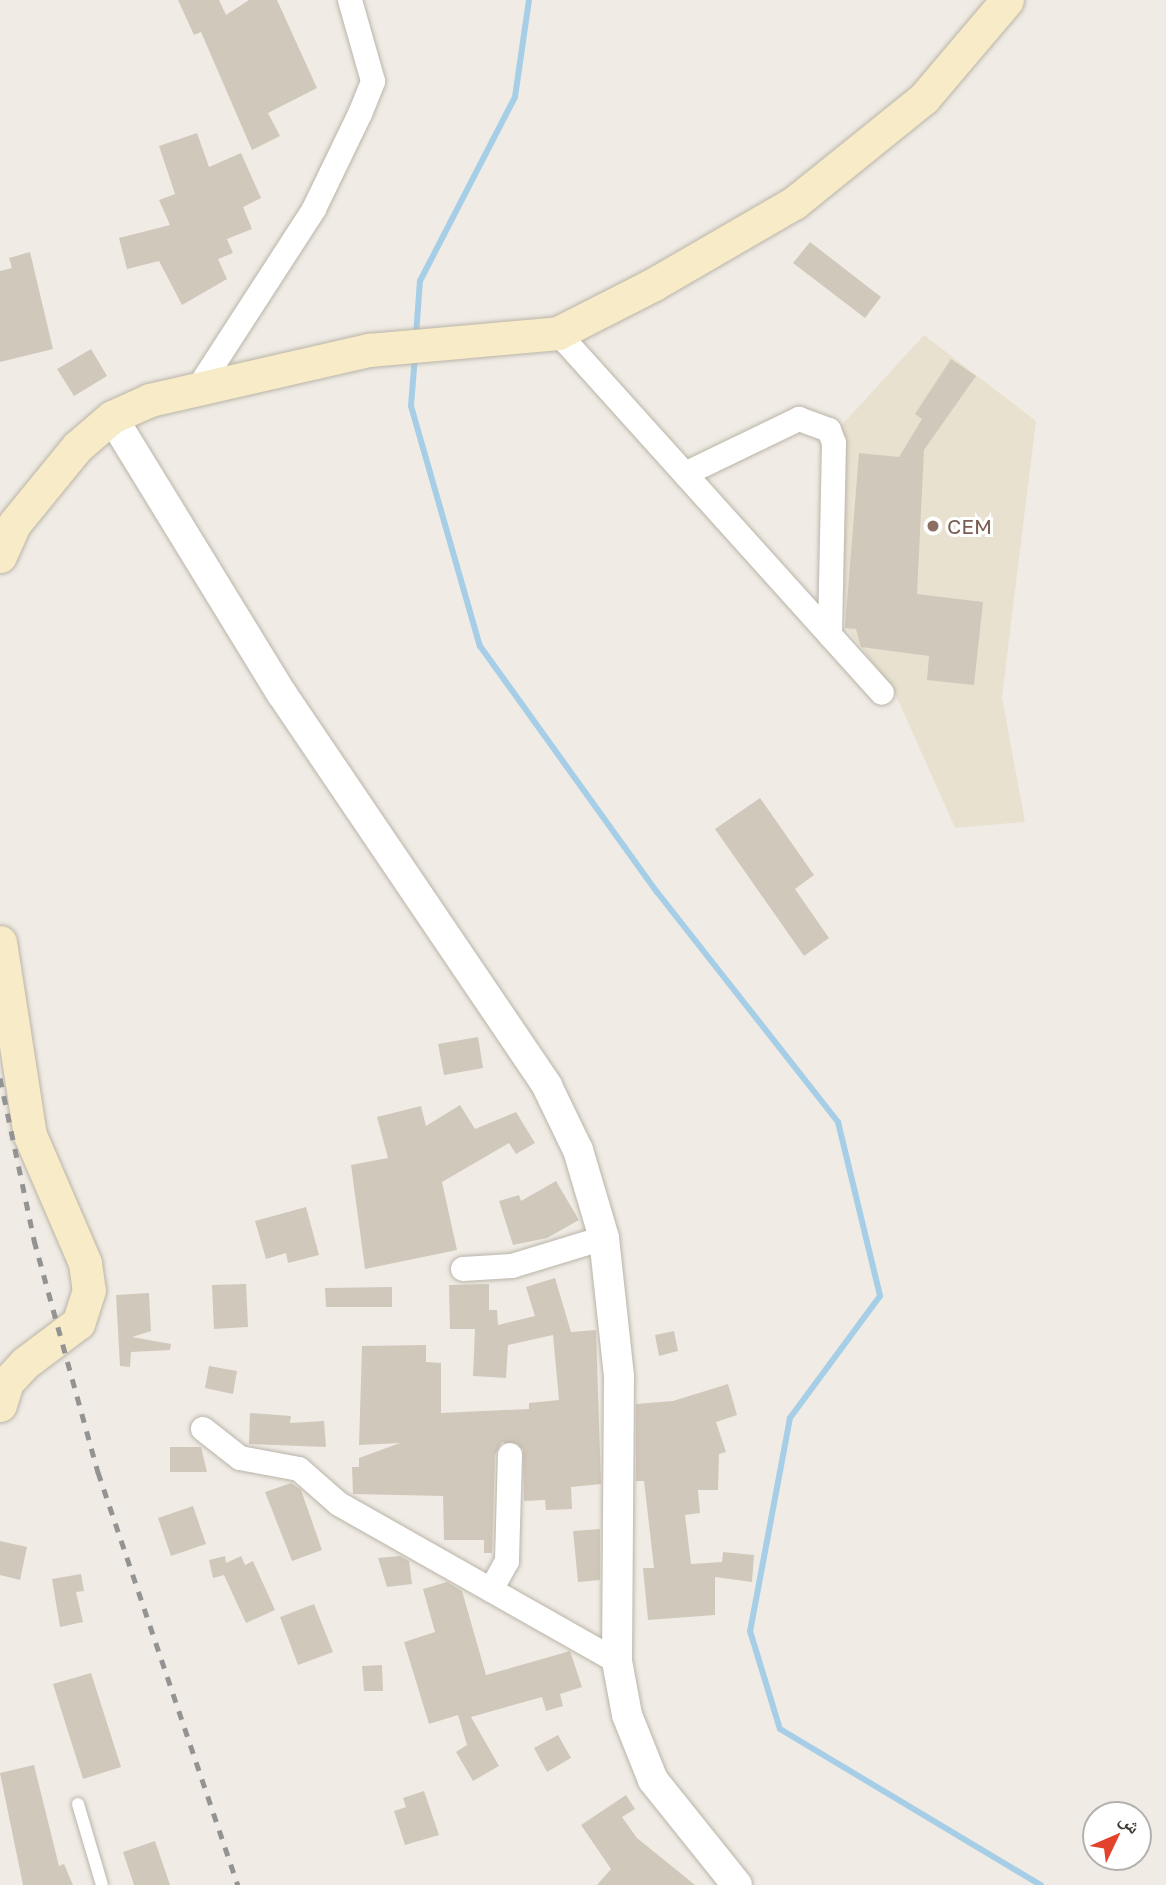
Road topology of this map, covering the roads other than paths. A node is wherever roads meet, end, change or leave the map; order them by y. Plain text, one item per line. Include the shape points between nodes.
1 (350, 0) edge
2 (1007, 0) edge
3 (558, 332) junction
4 (199, 387) junction
5 (112, 417) junction
6 (685, 474) junction
7 (0, 556) edge
8 (830, 635) junction
9 (883, 694) dead end
10 (0, 942) edge
11 (604, 1238) junction
12 (463, 1269) dead end
13 (0, 1405) edge
14 (202, 1429) dead end
15 (510, 1455) dead end
16 (491, 1590) junction
17 (617, 1661) junction
18 (78, 1804) dead end
19 (103, 1885) edge
20 (737, 1885) edge

1 - 4 street via 373,81 314,209
2 - 3 main road via 923,98 794,203
3 - 4 main road via 369,350
3 - 6 street
4 - 5 main road
5 - 7 main road via 41,487
5 - 11 street via 282,694 547,1086 578,1150
6 - 8 street
6 - 8 street via 799,419 829,430 834,443
8 - 9 street
10 - 13 main road via 30,1135 85,1263 89,1290 78,1323 25,1363 7,1382
11 - 12 street via 512,1266
11 - 17 street via 619,1376
14 - 16 street via 240,1458 299,1469 339,1504
15 - 16 street via 507,1561
16 - 17 street
17 - 20 street via 627,1715 653,1780
18 - 19 lane

